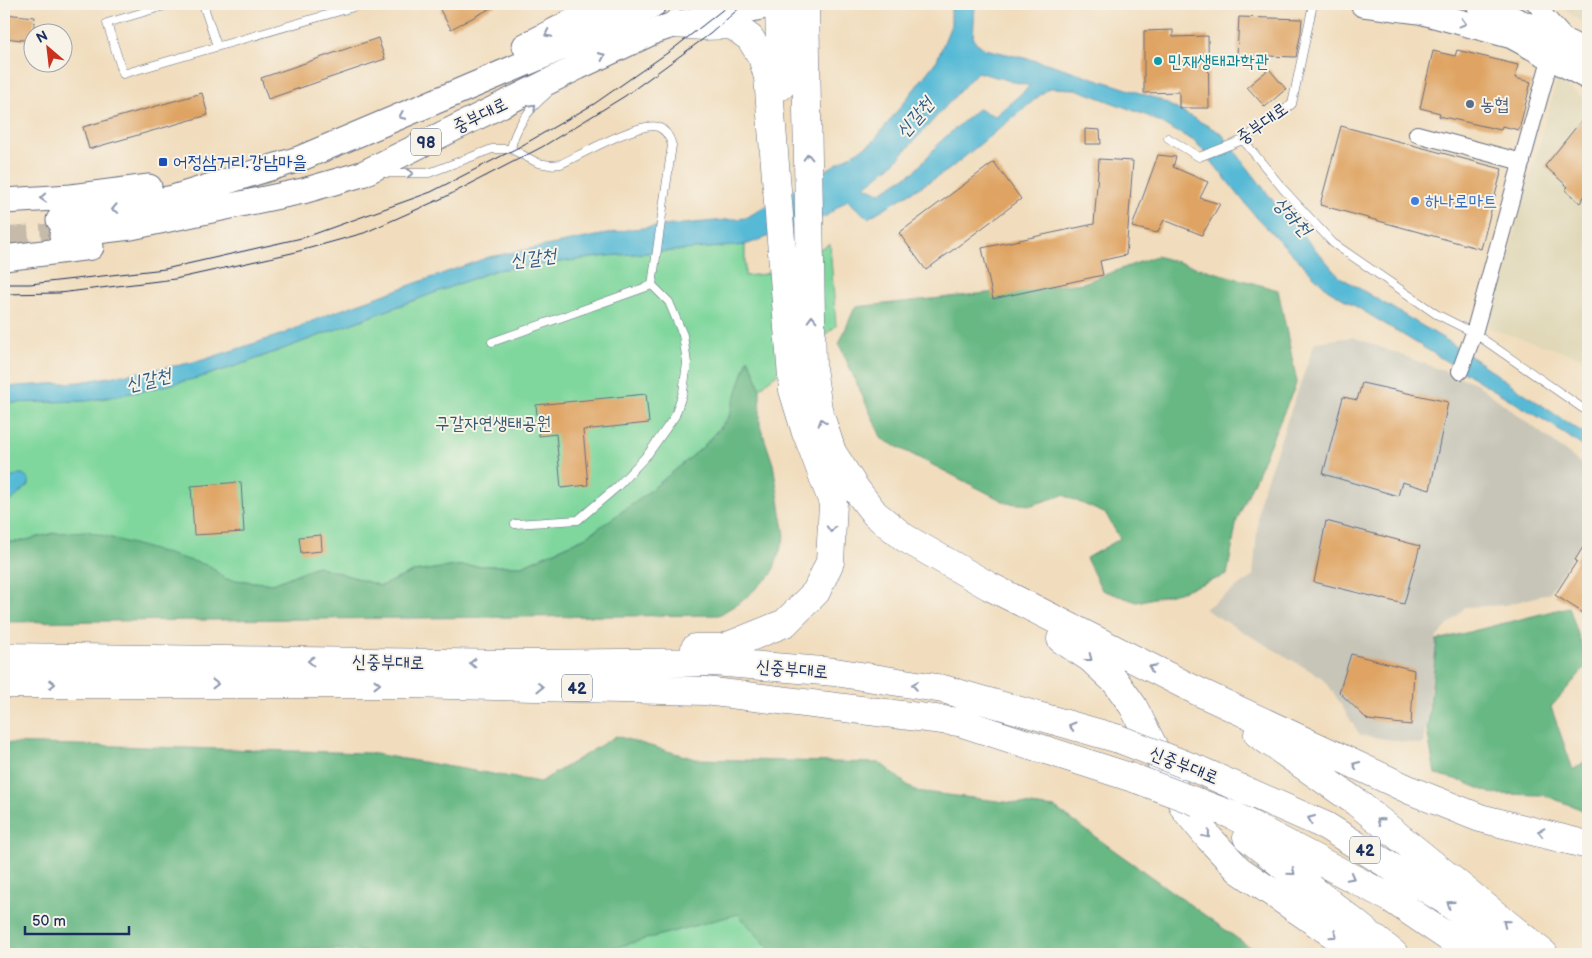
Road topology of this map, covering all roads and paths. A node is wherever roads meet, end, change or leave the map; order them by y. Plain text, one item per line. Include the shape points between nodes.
1 (171, 4) edge
2 (204, 4) edge
3 (364, 4) edge
4 (607, 4) edge
5 (654, 4) edge
6 (777, 4) edge
7 (805, 4) edge
8 (1313, 4) edge
9 (1363, 4) edge
10 (1480, 4) edge
11 (1533, 9) edge
12 (676, 24) junction
13 (217, 46) junction
14 (1570, 51) edge
15 (578, 67) junction
16 (1588, 77) edge
17 (425, 106) junction
18 (1417, 134) dead end
19 (1168, 138) dead end
20 (1243, 140) junction
21 (511, 149) junction
22 (299, 159) junction
23 (1522, 162) junction
24 (362, 174) junction
25 (4, 201) edge
26 (4, 258) edge
27 (652, 284) junction
28 (786, 293) junction
29 (1474, 333) junction
30 (492, 342) dead end
31 (1460, 371) dead end
32 (1588, 412) edge
33 (806, 433) junction
34 (516, 524) dead end
35 (4, 648) edge
36 (4, 657) edge
37 (4, 684) edge
38 (1195, 690) junction
39 (1232, 815) junction
40 (1588, 845) edge
41 (1362, 954) edge
42 (1394, 954) edge
43 (1473, 954) edge
44 (1516, 954) edge
45 (1544, 954) edge

1 - 13 lane via 107,24 123,74
2 - 13 lane
3 - 13 lane
4 -> 17 main road via 525,46
5 - 17 main road, 중부대로 / 98
6 - 12 main road, 중부대로 / 98
6 - 28 highway
38 -> 7 highway via 989,586 905,538 875,514 832,452 818,409 812,368
8 - 20 lane, 중부대로 via 1292,104
9 -> 14 main road via 1419,11
10 - 11 main road
11 - 14 main road
15 -> 12 main road, 중부대로 / 98
12 - 28 highway via 732,25 749,36 762,57 768,76
14 - 16 main road
14 - 23 street
21 -> 15 lane via 514,136 530,108
15 - 24 main road, 중부대로 / 98
17 -> 22 main road, 중부대로 / 98
18 - 23 street
19 - 20 lane, 중부대로 via 1199,157
20 - 29 lane via 1333,243 1436,314
24 -> 21 lane via 429,173 492,149
21 - 27 lane via 538,163 561,164 636,129 660,127 672,145
22 -> 24 main road, 중부대로 / 98 via 173,198 60,227 131,227 303,191
22 -> 25 main road via 171,184
23 - 29 street
24 - 26 main road via 296,204 117,244
27 - 30 lane
27 - 34 lane via 669,302 683,335 687,363 683,392 675,416 648,454 617,487 578,520
28 - 33 highway via 794,390
29 - 31 street
29 - 32 lane
33 -> 35 highway via 833,503 830,562 816,592 785,623 723,648 194,641
33 -> 41 highway via 851,511 888,548 1053,634 1090,658 1116,682 1133,706 1185,809 1209,838 1239,870
44 -> 36 highway, 신중부대로 / 42, bridge via 1446,901 1326,826 1199,770 1118,739 943,690 835,672 714,662 525,664
37 -> 39 highway, 신중부대로 / 42, bridge via 406,684 705,691 959,722 1139,780
40 -> 38 highway via 1480,818 1412,791
45 -> 38 highway via 1356,802
39 -> 42 highway via 1248,837
39 -> 43 highway, 신중부대로 / 42 via 1390,898

